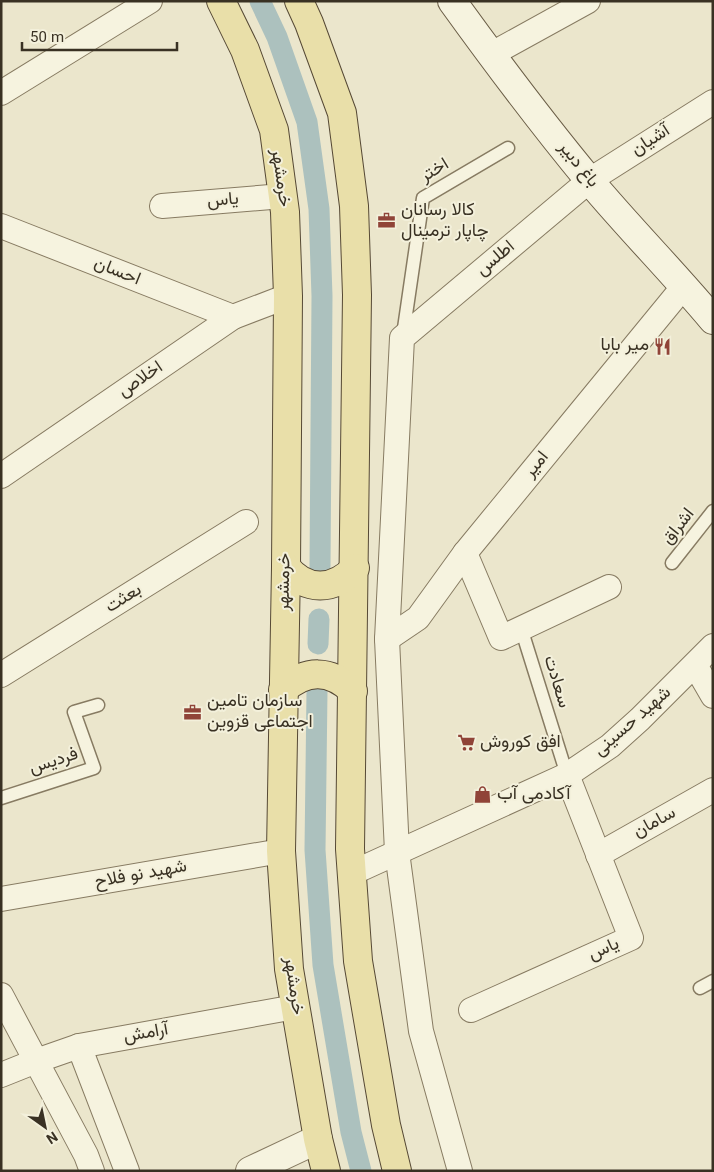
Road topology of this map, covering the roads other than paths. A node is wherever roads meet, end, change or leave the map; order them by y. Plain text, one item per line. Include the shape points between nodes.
1 (150, 1) edge
2 (221, 1) edge
3 (299, 1) edge
4 (452, 1) edge
5 (588, 1) edge
6 (490, 55) junction
7 (1, 93) edge
8 (713, 102) edge
9 (508, 148) dead end
10 (590, 180) junction
11 (283, 196) junction
12 (162, 206) dead end
13 (1, 226) edge
14 (684, 286) junction
15 (288, 296) junction
16 (233, 317) junction
17 (713, 320) edge
18 (402, 338) junction
19 (1, 476) edge
20 (713, 512) edge
21 (246, 522) dead end
22 (465, 553) junction
23 (672, 563) dead end
24 (286, 567) junction
25 (355, 568) junction
26 (609, 587) dead end
27 (521, 628) junction
28 (387, 639) junction
29 (713, 646) edge
30 (695, 665) junction
31 (1, 675) edge
32 (283, 690) junction
33 (353, 691) junction
34 (713, 696) edge
35 (98, 706) dead end
36 (567, 775) junction
37 (713, 790) edge
38 (1, 798) edge
39 (281, 851) junction
40 (397, 852) junction
41 (598, 855) junction
42 (352, 873) junction
43 (1, 899) edge
44 (713, 981) edge
45 (700, 988) dead end
46 (1, 995) edge
47 (296, 1007) junction
48 (471, 1010) dead end
49 (79, 1046) junction
50 (36, 1061) junction
51 (1, 1076) edge
52 (318, 1139) junction
53 (92, 1171) edge
54 (127, 1171) edge
55 (250, 1171) edge
56 (326, 1171) edge
57 (397, 1171) edge
58 (460, 1171) edge

1 - 7 street
2 - 11 main road, خرمشهر via 245,50 274,130
3 - 25 main road via 342,113 354,206 357,295
4 - 6 main road, باغ دبیر
5 - 6 street
6 - 10 main road, باغ دبیر
8 - 10 street, آشیان
9 - 18 lane, اختر via 423,198
10 - 14 main road, باغ دبیر
10 - 18 street, اطلس
11 - 12 street, یاس
11 - 15 main road, خرمشهر
13 - 16 street, احسان
14 - 17 main road, باغ دبیر
14 - 22 street, امیر
15 - 16 street, اخلاص
15 - 24 main road, خرمشهر
16 - 19 street, اخلاص
18 - 28 street
20 - 23 lane, اشراق
21 - 31 street, بعثت
22 - 27 street via 501,638
22 - 28 street, امیر via 418,618
24 - 25 main road via 300,580 320,586 340,581
24 - 32 main road, خرمشهر
25 - 33 main road
26 - 27 street
27 - 36 lane, سعادت
28 - 40 street
29 - 30 street, شهید حسینی
30 - 34 street
30 - 36 street, شهید حسینی via 610,746
32 - 33 main road via 302,677 318,674 335,677
32 - 39 main road, خرمشهر
33 - 42 main road
35 - 38 lane, فردیس via 74,712 94,768
36 - 40 street, شهید حسینی
36 - 41 street, یاس
37 - 41 street, سامان
39 - 43 street, شهید نو فلاح
39 - 47 main road, خرمشهر via 289,969
40 - 42 street, شهید حسینی
40 - 58 street via 421,1031
41 - 48 street, یاس via 631,938
42 - 57 main road via 358,961
44 - 45 lane
46 - 50 street
47 - 49 street, آرامش
47 - 52 main road, خرمشهر
49 - 50 street, آرامش
49 - 54 street
50 - 51 street, آرامش
50 - 53 street
52 - 55 main road
52 - 56 main road, خرمشهر

